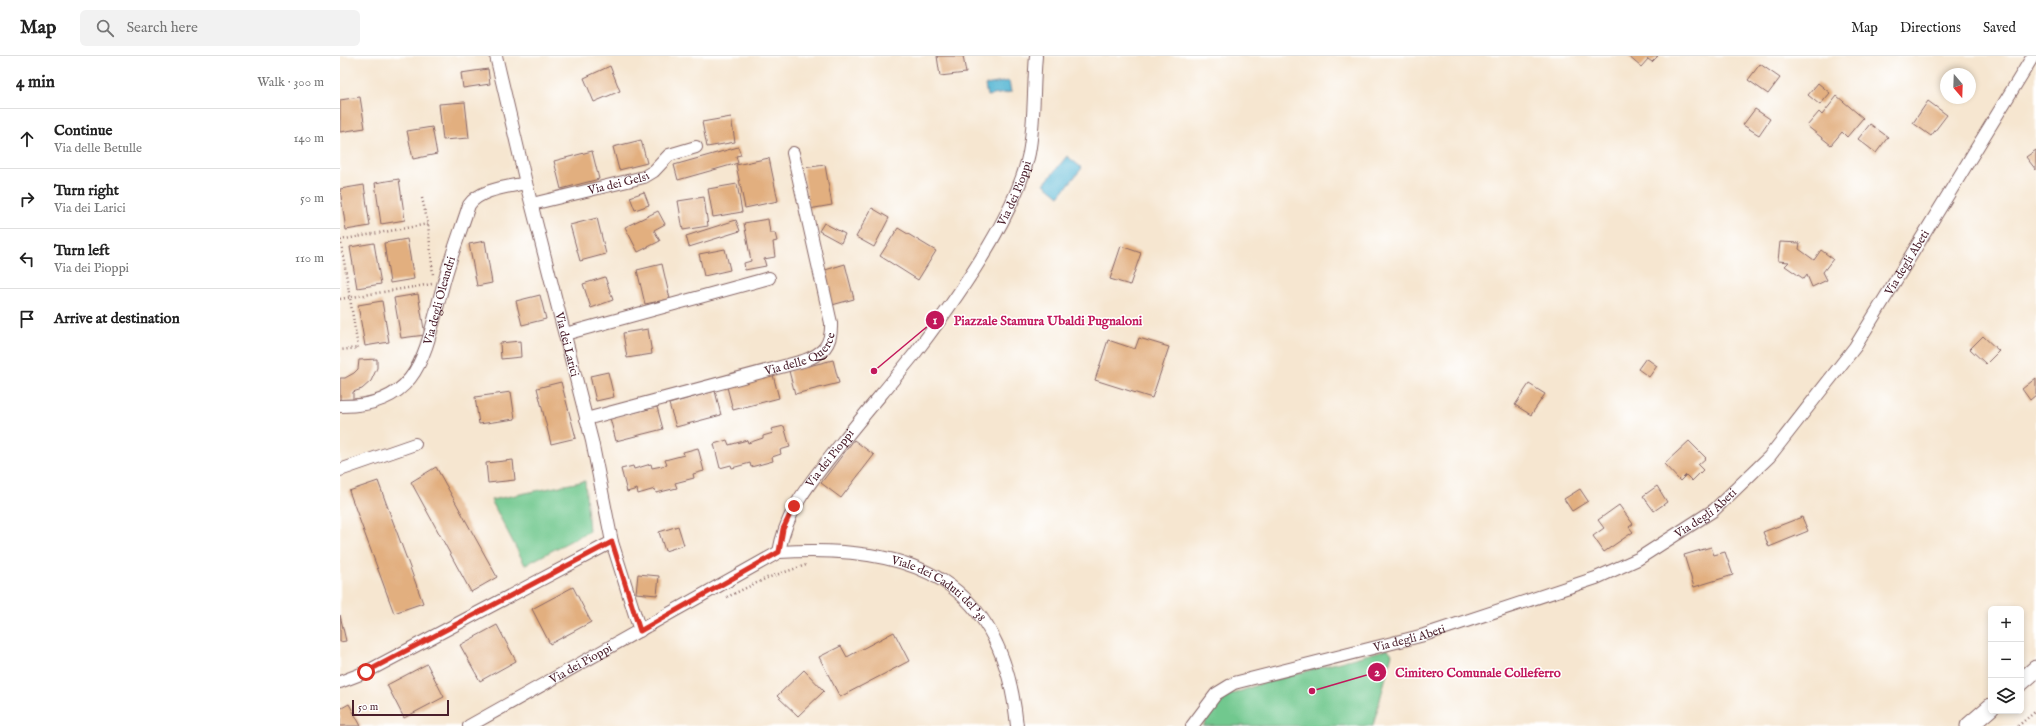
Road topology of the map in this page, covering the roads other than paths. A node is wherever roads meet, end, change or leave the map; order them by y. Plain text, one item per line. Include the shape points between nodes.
1 (496, 56) edge
2 (1036, 56) edge
3 (2033, 56) edge
4 (696, 147) dead end
5 (793, 152) dead end
6 (526, 183) junction
7 (532, 204) junction
8 (769, 278) dead end
9 (565, 334) junction
10 (340, 406) edge
11 (586, 419) junction
12 (415, 444) dead end
13 (340, 470) edge
14 (612, 542) junction
15 (779, 552) junction
16 (640, 631) junction
17 (2036, 669) edge
18 (2024, 679) edge
19 (340, 682) edge
20 (1988, 710) edge
21 (469, 726) edge
22 (1018, 726) edge
23 (1192, 726) edge
24 (1969, 726) edge

1 - 6 street, Via dei Larici
2 - 15 street, Via dei Pioppi via 1032,132 1028,154 1021,179 1004,217 927,337 803,492 786,522
3 - 23 street, Via degli Abeti via 1855,347 1777,448 1721,504 1638,559 1596,578 1420,636 1234,683 1216,694
4 - 7 street, Via dei Gelsi via 669,154 654,171 640,178
5 - 11 street, Via delle Querce via 831,323 831,337 827,348 803,361
6 - 7 street, Via dei Larici
6 - 10 street, Via degli Oleandri via 483,194 469,205 442,287 427,348 409,381 397,392 380,400
7 - 9 street, Via dei Larici
8 - 9 street
9 - 11 street, Via dei Larici
11 - 14 street, Via dei Larici
12 - 13 street
14 - 16 street, Via dei Larici
14 - 19 street via 366,672
15 - 16 street, Via dei Pioppi
15 - 22 street, Viale dei Caduti del '38 via 839,551 877,555 920,569 949,586 973,605 995,638 1010,679
16 - 21 street, Via dei Pioppi
17 - 18 main road
20 - 24 main road

